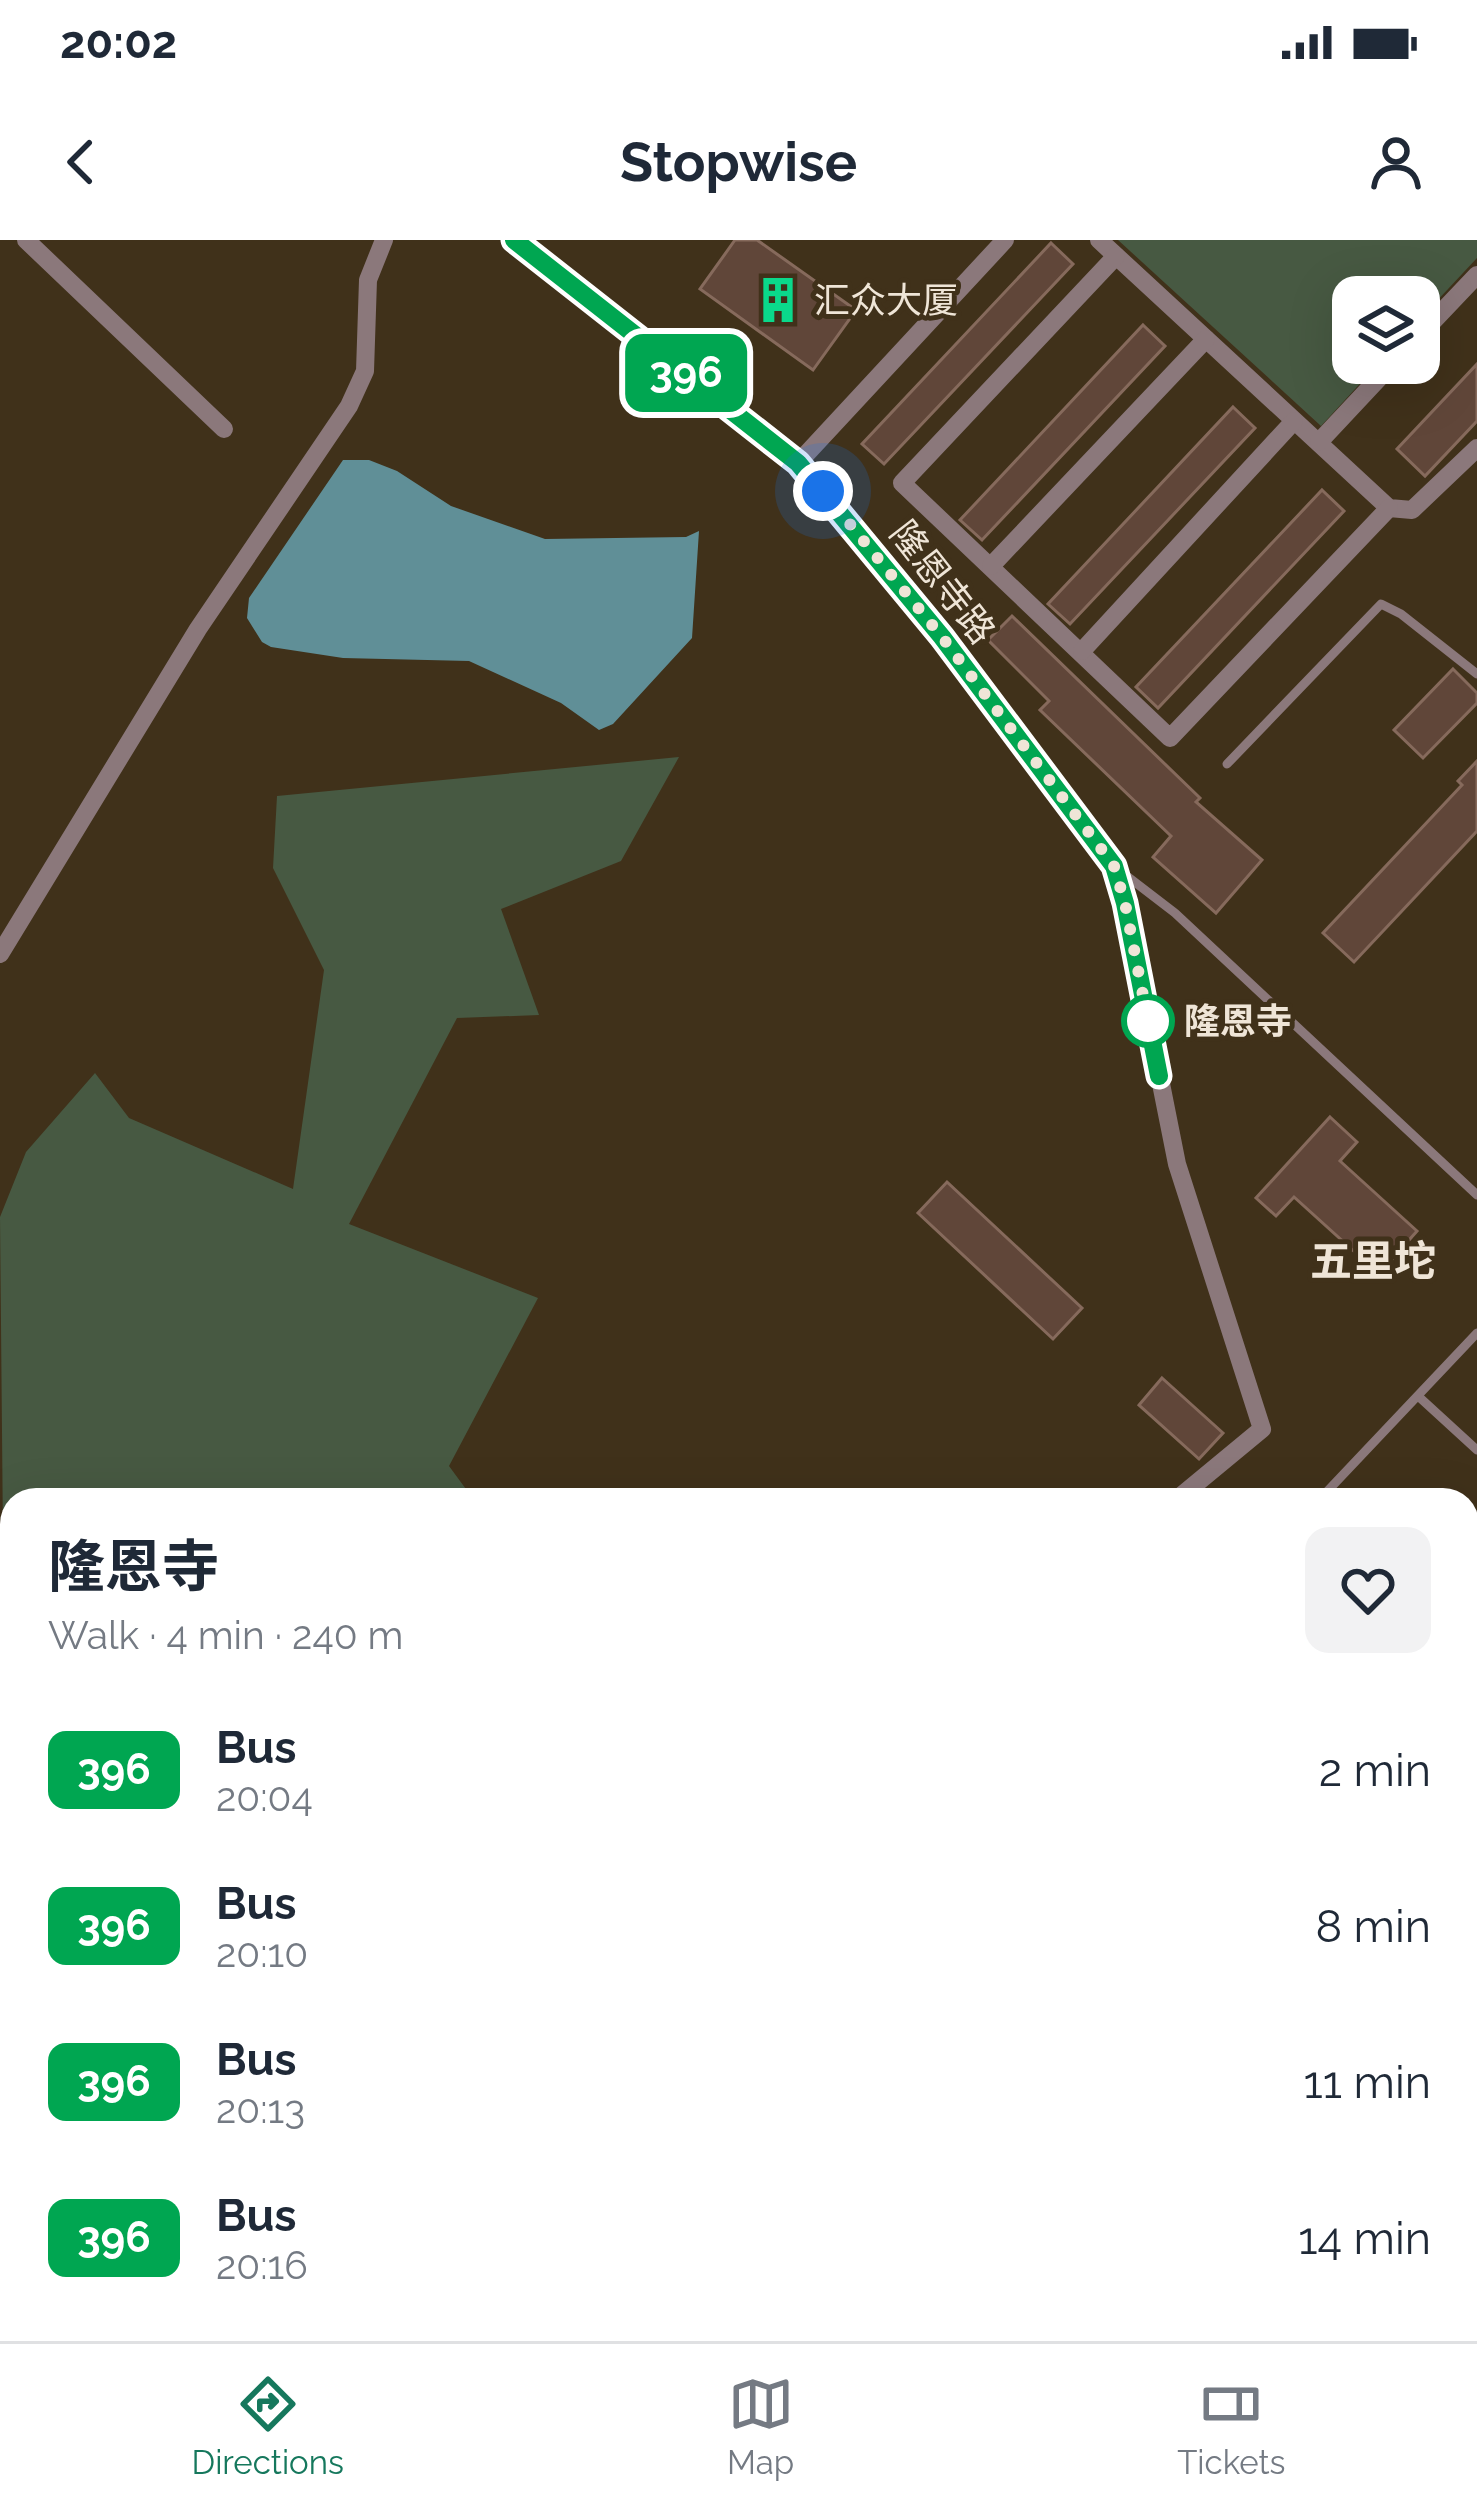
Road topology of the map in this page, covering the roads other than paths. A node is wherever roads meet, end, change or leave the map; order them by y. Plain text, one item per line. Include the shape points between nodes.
1 (26, 240) edge
2 (384, 240) edge
3 (514, 240) edge
4 (1005, 240) edge
5 (1099, 240) edge
6 (1116, 256) junction
7 (1477, 275) edge
8 (1440, 314) edge
9 (1206, 338) junction
10 (1373, 384) edge
11 (1294, 421) junction
12 (224, 429) dead end
13 (1319, 442) junction
14 (1477, 448) edge
15 (798, 463) junction
16 (1389, 508) junction
17 (991, 566) junction
18 (1082, 651) junction
19 (1477, 674) edge
20 (1226, 764) dead end
21 (1114, 866) junction
22 (7, 927) edge
23 (0, 954) edge
24 (1477, 1196) edge
25 (1477, 1333) edge
26 (1418, 1396) junction
27 (1477, 1450) edge
28 (1191, 1488) edge
29 (1330, 1488) edge

1 - 12 street
2 - 22 street via 368,280 365,371 350,406
3 - 15 street, 隆恩寺路
4 - 15 street
5 - 6 street
6 - 9 street
6 - 17 street via 902,483
7 - 8 street
9 - 11 street
9 - 17 street
10 - 13 street
11 - 13 street
11 - 18 street
13 - 16 street
14 - 16 street via 1412,511
15 - 21 street, 隆恩寺路
16 - 18 street via 1170,738
17 - 18 street
19 - 20 lane via 1381,604
21 - 24 lane via 1175,913
21 - 28 street via 1177,1164 1262,1429
22 - 23 street
25 - 26 lane
26 - 27 lane
26 - 29 lane

